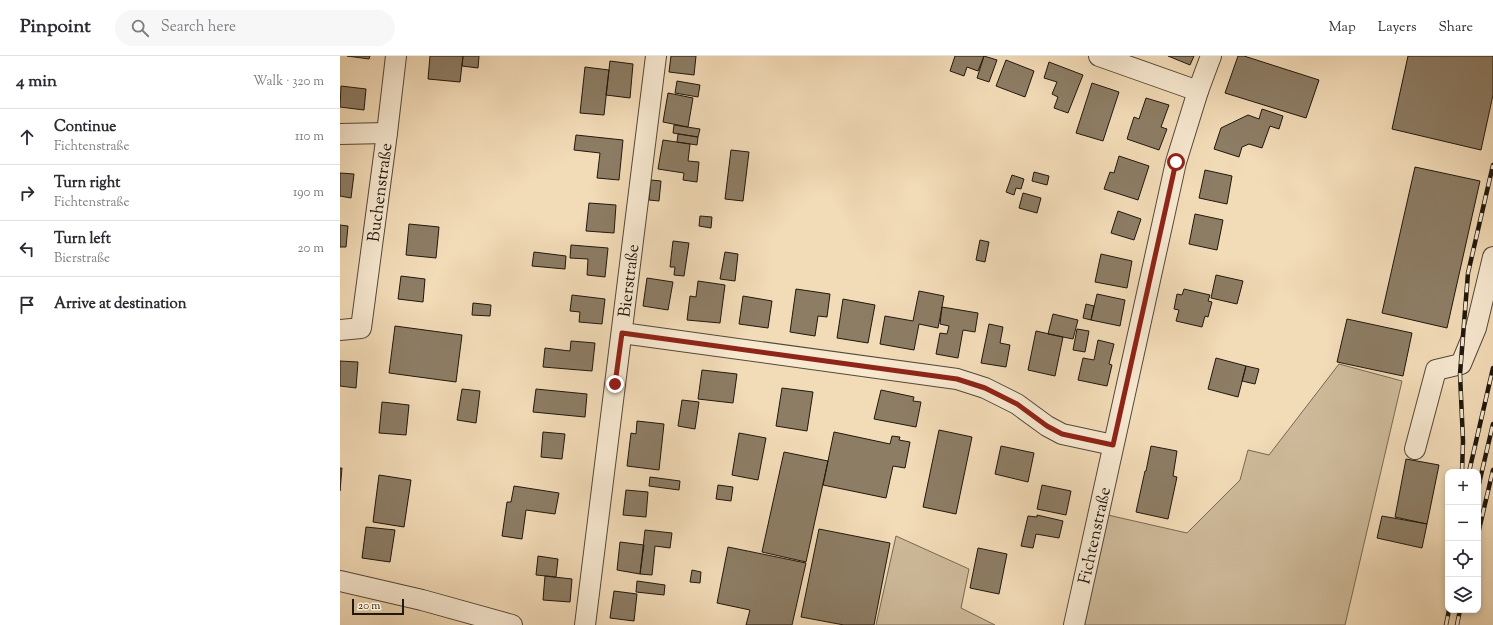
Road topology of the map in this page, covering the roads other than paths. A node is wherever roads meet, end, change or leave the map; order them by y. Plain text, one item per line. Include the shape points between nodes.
1 (396, 56) edge
2 (656, 56) edge
3 (1099, 56) edge
4 (1211, 56) edge
5 (1198, 91) junction
6 (387, 133) junction
7 (340, 134) edge
8 (1493, 257) edge
9 (340, 330) edge
10 (622, 333) junction
11 (1113, 445) junction
12 (1415, 449) dead end
13 (340, 581) edge
14 (512, 625) edge
15 (585, 625) edge
16 (1074, 625) edge

1 - 6 street, Buchenstraße
2 - 10 street, Bierstraße
3 - 5 street
4 - 5 street, Fichtenstraße
5 - 11 street, Fichtenstraße via 1176,162
6 - 7 street
6 - 9 street, Buchenstraße via 361,328
8 - 12 street via 1476,328 1461,364 1436,370
10 - 11 street via 957,379 985,388 1017,404 1062,434
10 - 15 street, Bierstraße
11 - 16 street, Fichtenstraße
13 - 14 street

